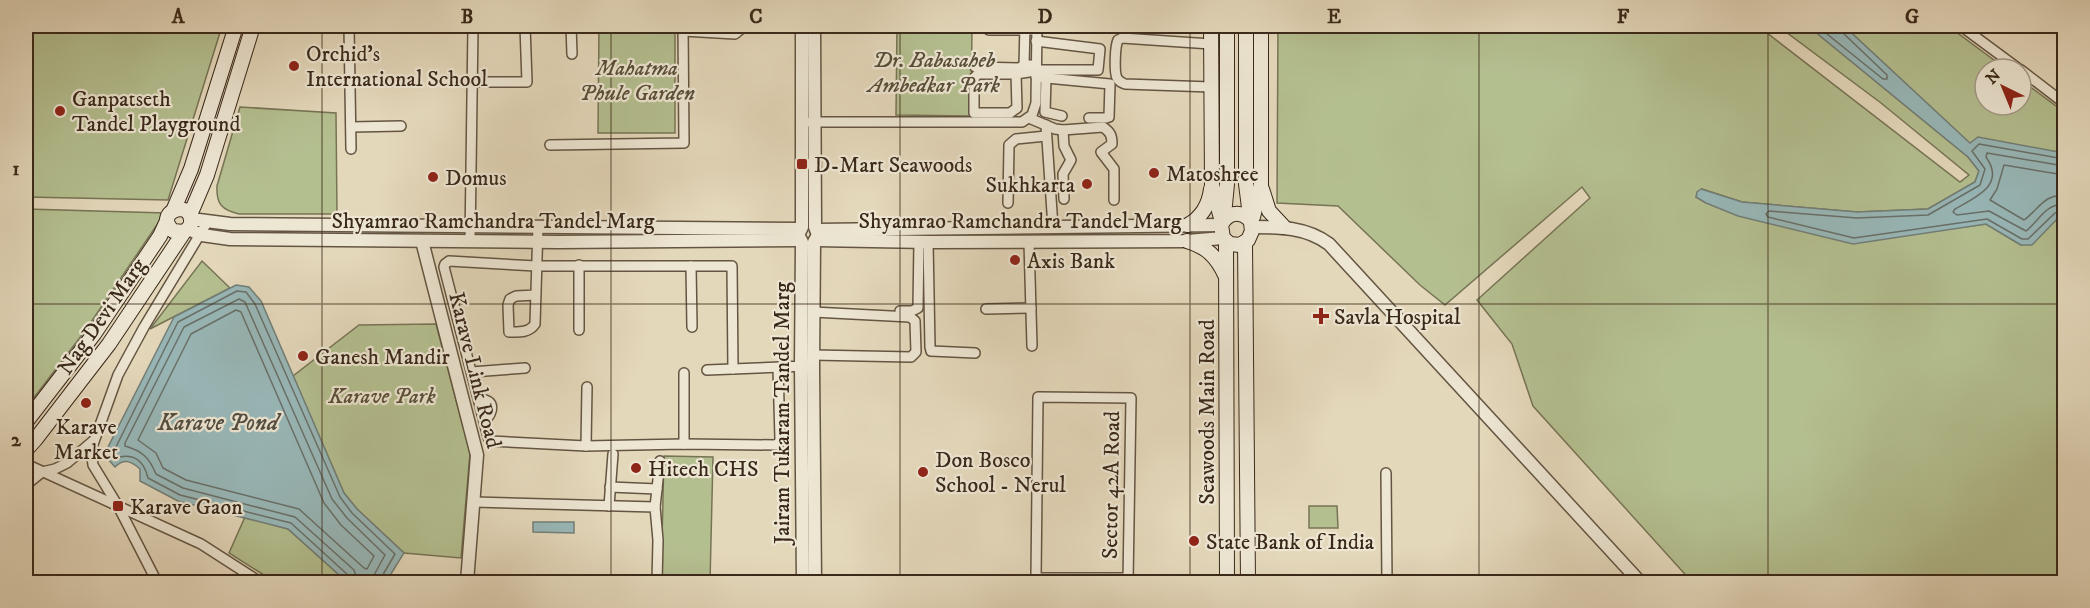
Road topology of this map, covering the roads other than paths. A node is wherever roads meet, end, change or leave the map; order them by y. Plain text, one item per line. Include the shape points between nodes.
1 (236, 26) edge
2 (253, 26) edge
3 (349, 26) edge
4 (473, 26) edge
5 (525, 26) edge
6 (571, 26) edge
7 (741, 26) edge
8 (802, 26) edge
9 (814, 26) edge
10 (1211, 26) edge
11 (1261, 26) edge
12 (1966, 27) edge
13 (683, 28) edge
14 (1024, 28) edge
15 (1036, 28) edge
16 (1227, 28) edge
17 (1246, 28) edge
18 (989, 30) dead end
19 (1036, 41) junction
20 (1211, 44) junction
21 (572, 54) dead end
22 (2004, 57) edge
23 (1024, 65) junction
24 (975, 67) dead end
25 (1036, 71) junction
26 (1016, 74) junction
27 (1046, 78) junction
28 (2033, 80) edge
29 (472, 82) junction
30 (1211, 87) junction
31 (2064, 103) edge
32 (974, 113) junction
33 (1062, 116) dead end
34 (1029, 118) junction
35 (1089, 118) dead end
36 (808, 122) junction
37 (974, 124) junction
38 (1046, 125) junction
39 (401, 126) dead end
40 (351, 127) junction
41 (1063, 130) junction
42 (1046, 136) junction
43 (550, 146) dead end
44 (351, 149) dead end
45 (1262, 184) junction
46 (1212, 185) junction
47 (1064, 200) dead end
48 (1114, 200) dead end
49 (1008, 203) dead end
50 (170, 216) junction
51 (208, 221) junction
52 (1251, 223) junction
53 (188, 224) junction
54 (470, 225) junction
55 (1188, 225) junction
56 (538, 226) junction
57 (1053, 227) junction
58 (1284, 227) junction
59 (1223, 229) junction
60 (202, 234) junction
61 (808, 235) junction
62 (422, 241) junction
63 (470, 241) junction
64 (1187, 241) junction
65 (538, 242) junction
66 (923, 242) junction
67 (1029, 242) junction
68 (1245, 242) junction
69 (579, 265) junction
70 (536, 266) junction
71 (691, 266) junction
72 (1226, 277) junction
73 (536, 295) junction
74 (1031, 308) junction
75 (986, 309) dead end
76 (814, 311) junction
77 (692, 327) dead end
78 (579, 330) dead end
79 (1032, 346) dead end
80 (975, 353) dead end
81 (809, 363) junction
82 (525, 368) dead end
83 (778, 368) junction
84 (733, 369) junction
85 (707, 370) dead end
86 (472, 372) junction
87 (684, 373) dead end
88 (587, 387) dead end
89 (26, 422) edge
90 (93, 441) junction
91 (684, 444) junction
92 (586, 446) junction
93 (26, 450) edge
94 (614, 454) dead end
95 (660, 461) dead end
96 (26, 464) edge
97 (42, 472) junction
98 (1386, 473) dead end
99 (26, 485) edge
100 (610, 487) junction
101 (657, 489) junction
102 (474, 502) junction
103 (609, 506) junction
104 (118, 507) junction
105 (655, 507) junction
106 (245, 578) edge
107 (1128, 580) edge
108 (157, 582) edge
109 (260, 582) edge
110 (467, 582) edge
111 (657, 582) edge
112 (803, 582) edge
113 (815, 582) edge
114 (1227, 582) edge
115 (1248, 582) edge
116 (1387, 582) edge
117 (1640, 582) edge

1 - 50 main road, Nag Devi Marg via 191,169
2 - 53 main road, Nag Devi Marg
3 - 40 street
4 - 29 street
5 - 29 street via 527,82
6 - 21 street
7 - 13 street via 735,33
8 - 36 street, Jairam Tukaram Tandel Marg
9 - 36 street, Jairam Tukaram Tandel Marg
10 - 20 main road
11 - 45 main road
12 - 22 street
13 - 43 street via 684,143
14 - 15 street
14 - 18 street
14 - 23 street
15 - 19 street
16 - 59 main road via 1227,184
17 - 52 main road via 1246,184
19 - 25 street
19 - 25 street via 1100,49 1096,71
20 - 30 main road
20 - 30 street via 1118,40 1116,77 1125,84
23 - 24 street
23 - 25 street
25 - 26 street
25 - 27 street
25 - 34 street via 1036,103
26 - 32 street via 975,76
26 - 32 street via 1014,111
27 - 33 street via 1045,112
27 - 35 street via 1110,84 1109,117
28 - 31 street
29 - 54 street
30 - 46 main road
32 - 37 street
34 - 37 street via 1017,123
34 - 38 street
36 - 37 street
36 - 61 street, Jairam Tukaram Tandel Marg
38 - 41 street
38 - 42 street
39 - 40 street
40 - 44 street
41 - 47 street via 1064,146 1071,160 1063,174
41 - 48 street via 1102,127 1112,135 1112,144 1101,152 1114,169
42 - 49 street via 1016,139 1009,145
42 - 57 street
45 - 52 main road
45 - 58 main road via 1269,211
46 - 55 main road via 1204,211
46 - 59 main road
50 - 53 main road via 180,208
50 - 53 main road via 173,231
50 - 89 main road, Nag Devi Marg via 94,334
51 - 53 street, Shyamrao Ramchandra Tandel Marg
51 - 54 street, Shyamrao Ramchandra Tandel Marg
51 - 60 street
52 - 58 street
52 - 59 main road via 1246,216 1236,213 1227,216
52 - 68 main road via 1251,236
53 - 60 street, Shyamrao Ramchandra Tandel Marg
53 - 93 main road, Nag Devi Marg via 109,344
54 - 56 street, Shyamrao Ramchandra Tandel Marg
54 - 63 street
55 - 57 street, Shyamrao Ramchandra Tandel Marg
55 - 59 street, Shyamrao Ramchandra Tandel Marg
56 - 61 street, Shyamrao Ramchandra Tandel Marg
56 - 65 street
57 - 61 street, Shyamrao Ramchandra Tandel Marg
58 - 117 street via 1299,229 1329,244
59 - 64 street, Shyamrao Ramchandra Tandel Marg
59 - 68 main road via 1235,245
59 - 72 main road, Seawoods Main Road
60 - 62 street, Shyamrao Ramchandra Tandel Marg via 230,239
60 - 90 street via 118,375
61 - 65 street, Shyamrao Ramchandra Tandel Marg
61 - 66 street, Shyamrao Ramchandra Tandel Marg
61 - 76 street, Jairam Tukaram Tandel Marg
61 - 81 street, Jairam Tukaram Tandel Marg
62 - 63 street, Shyamrao Ramchandra Tandel Marg
62 - 102 street, Karave Link Road via 477,455
63 - 65 street, Shyamrao Ramchandra Tandel Marg
64 - 67 street, Shyamrao Ramchandra Tandel Marg
64 - 72 main road via 1209,251
65 - 70 street
66 - 67 street, Shyamrao Ramchandra Tandel Marg
66 - 76 street via 915,310
66 - 80 street via 931,351
67 - 74 street
68 - 115 main road, Seawoods Main Road
69 - 70 street
69 - 71 street
69 - 78 street
70 - 73 street
70 - 86 street via 449,261 445,264
71 - 77 street
71 - 84 street via 734,268
72 - 114 main road, Seawoods Main Road
73 - 73 street via 532,329 509,332 510,299
74 - 75 street
74 - 79 street
76 - 81 street, Jairam Tukaram Tandel Marg
76 - 81 street via 910,317 915,321 916,352 911,357
81 - 83 street
81 - 112 street, Jairam Tukaram Tandel Marg
81 - 113 street, Jairam Tukaram Tandel Marg
82 - 86 street
83 - 84 street
83 - 91 street via 778,444
84 - 85 street
86 - 92 street via 490,441
87 - 91 street
88 - 92 street
90 - 97 street via 67,463
90 - 104 street via 93,465
91 - 92 street
94 - 100 street
95 - 101 street
96 - 97 street
97 - 99 street
97 - 104 street
98 - 116 street
100 - 101 street
100 - 103 street
101 - 105 street
102 - 103 street
102 - 110 street, Karave Link Road
103 - 105 street
104 - 106 street via 201,544
104 - 108 street
105 - 111 street
106 - 109 street
107 - 107 street, Sector 42A Road via 1036,578 1038,398 1131,398

